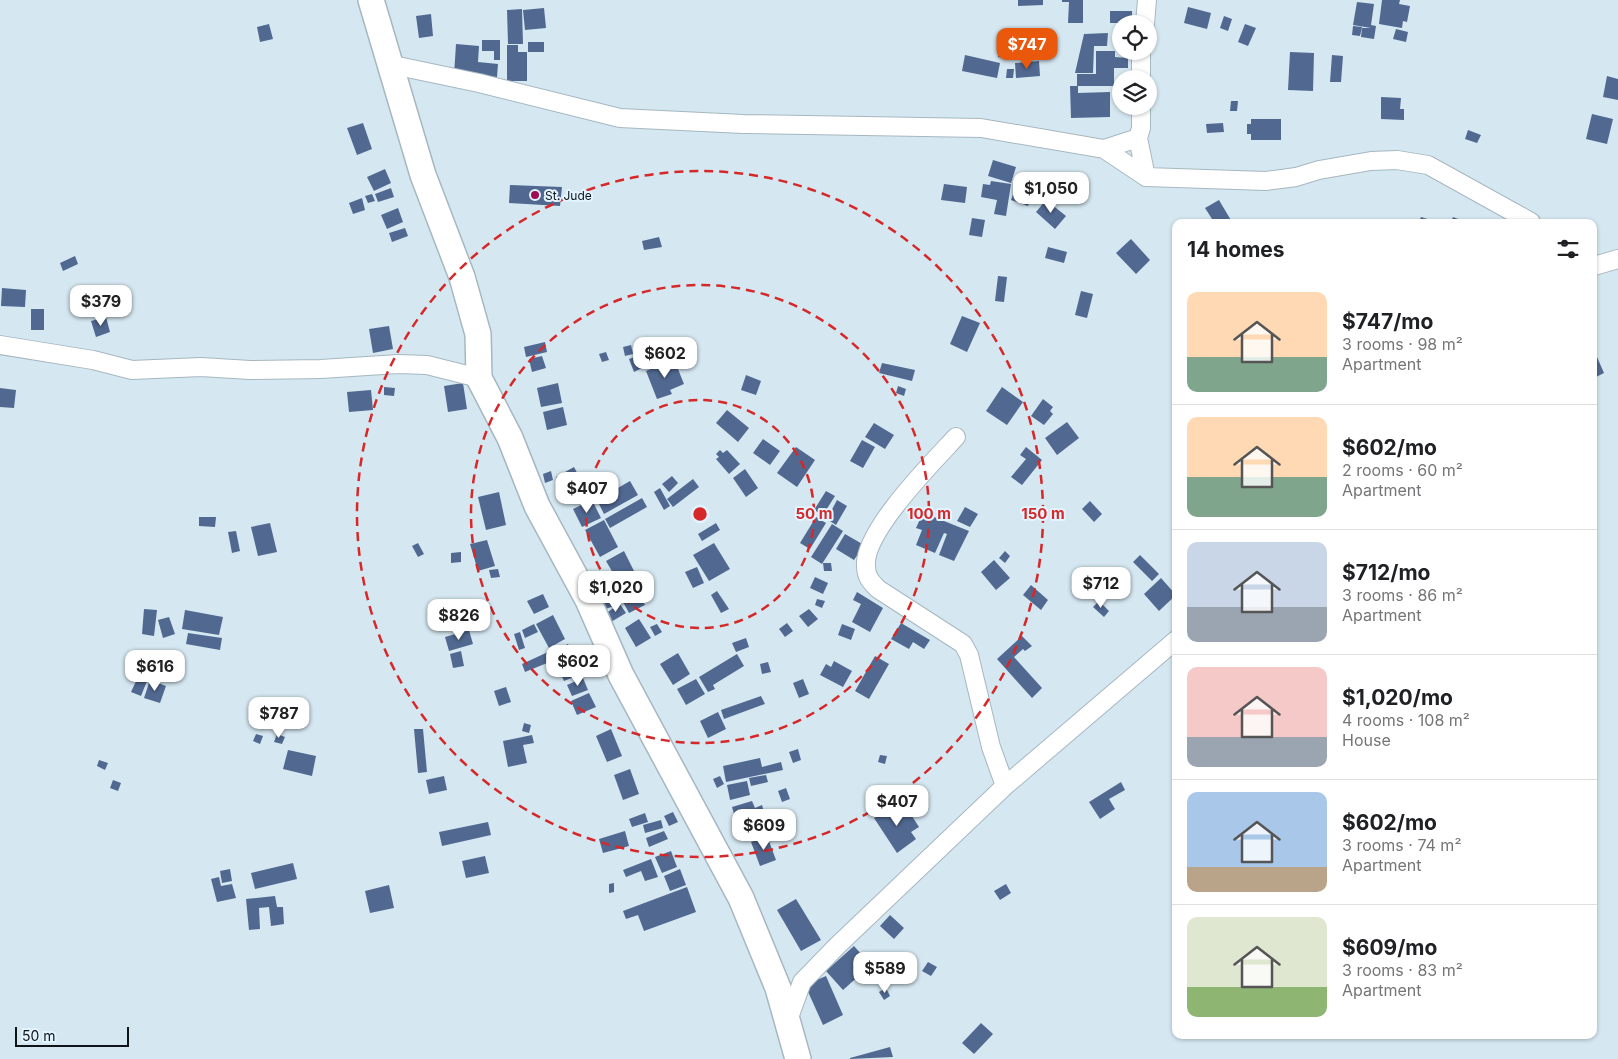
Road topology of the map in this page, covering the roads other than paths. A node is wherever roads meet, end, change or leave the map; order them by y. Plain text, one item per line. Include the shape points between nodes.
1 (371, 0) edge
2 (1147, 0) edge
3 (1145, 15) edge
4 (388, 64) junction
5 (1141, 115) edge
6 (1138, 138) junction
7 (1104, 149) junction
8 (1146, 177) junction
9 (1526, 219) edge
10 (1618, 259) edge
11 (1597, 265) edge
12 (0, 345) edge
13 (478, 378) junction
14 (956, 437) dead end
15 (1172, 643) edge
16 (1005, 786) junction
17 (788, 1023) junction
18 (798, 1059) edge

1 - 4 main road
2 - 3 street
4 - 7 street via 620,118 743,124 981,128
4 - 13 main road via 423,175 465,287 478,334
5 - 6 street
6 - 7 street
6 - 8 street
7 - 8 street
8 - 9 street via 1266,181 1371,161 1397,160 1428,165
10 - 11 street
12 - 13 street via 93,360 132,370 201,367 277,370 398,364 427,365
13 - 17 main road via 510,438 537,506 588,600 621,675 741,898 778,988
14 - 16 street via 894,507 879,530 865,564 868,579 878,589 963,644 969,655
15 - 16 street
16 - 17 street via 802,982
17 - 18 main road

